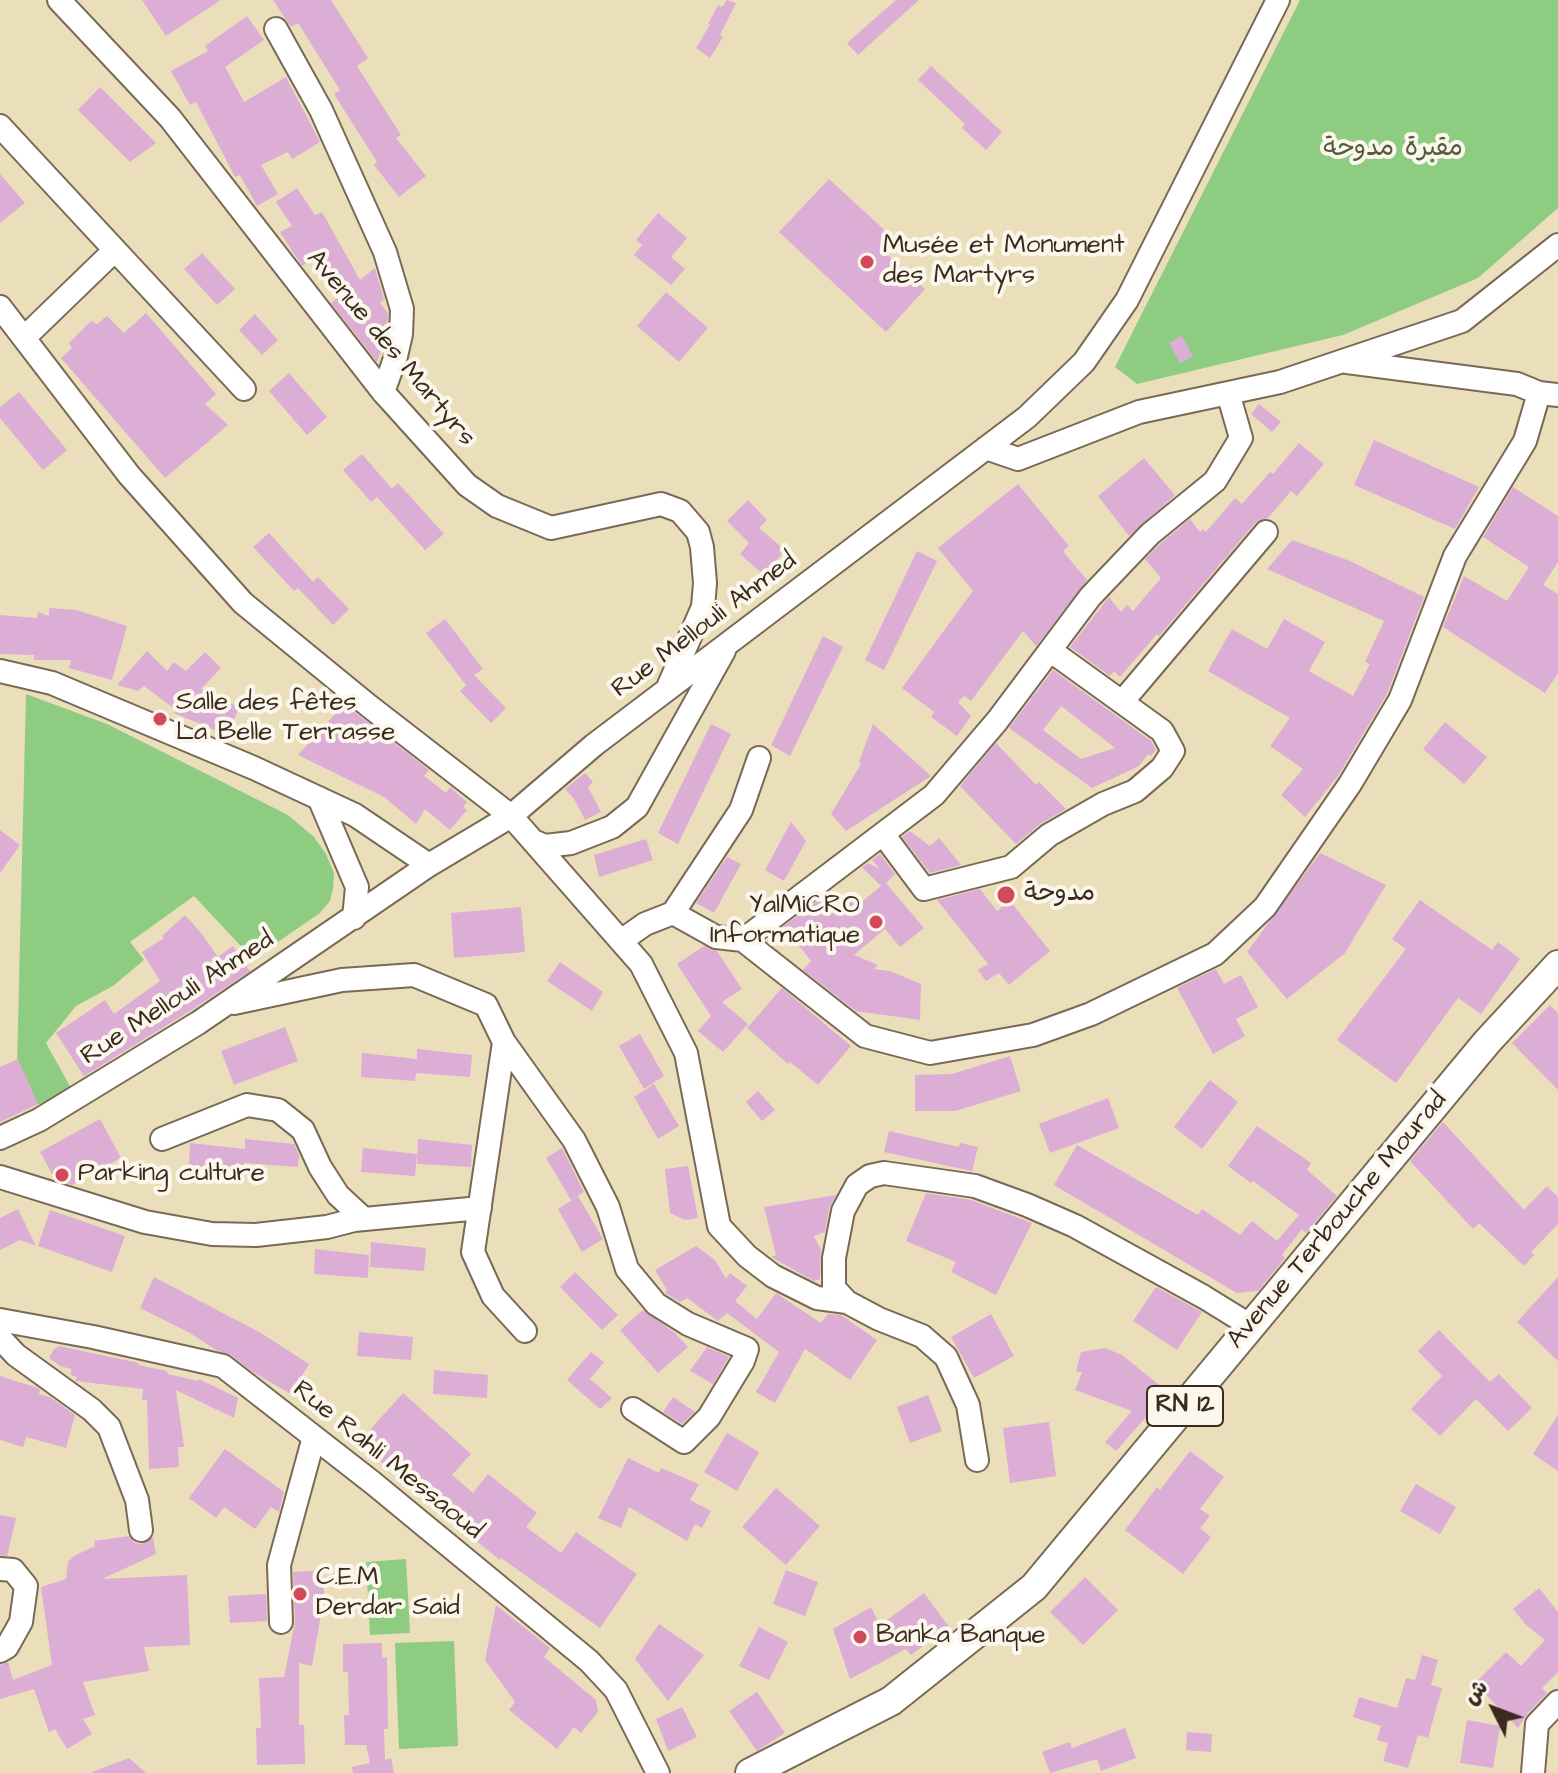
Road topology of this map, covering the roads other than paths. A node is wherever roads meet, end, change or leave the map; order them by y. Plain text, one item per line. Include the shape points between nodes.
1 (59, 0) edge
2 (1278, 0) edge
3 (276, 29) dead end
4 (0, 126) edge
5 (1558, 245) edge
6 (115, 250) junction
7 (0, 307) edge
8 (25, 337) junction
9 (1342, 361) junction
10 (244, 389) dead end
11 (383, 392) junction
12 (1228, 393) junction
13 (1548, 394) edge
14 (986, 448) junction
15 (1266, 532) dead end
16 (727, 644) junction
17 (1051, 651) junction
18 (0, 671) edge
19 (668, 689) junction
20 (1122, 702) junction
21 (759, 758) dead end
22 (319, 798) junction
23 (511, 816) junction
24 (883, 834) junction
25 (533, 841) junction
26 (429, 865) junction
27 (673, 913) junction
28 (354, 918) junction
29 (743, 940) junction
30 (621, 941) junction
31 (1558, 965) edge
32 (223, 1005) junction
33 (504, 1042) junction
34 (0, 1138) edge
35 (162, 1139) dead end
36 (0, 1177) edge
37 (480, 1208) junction
38 (364, 1219) junction
39 (847, 1302) junction
40 (0, 1320) edge
41 (1251, 1326) junction
42 (525, 1331) dead end
43 (0, 1338) edge
44 (633, 1409) dead end
45 (314, 1437) junction
46 (977, 1460) dead end
47 (141, 1530) dead end
48 (0, 1569) edge
49 (281, 1622) dead end
50 (0, 1651) edge
51 (1558, 1702) edge
52 (658, 1773) edge
53 (750, 1773) edge
54 (1533, 1773) edge

1 - 11 street, Avenue des Martyrs via 170,118
2 - 14 street, Rue Mellouli Ahmed via 1127,300 1084,362
3 - 11 street via 321,110 385,252 402,309 396,356
4 - 6 street
5 - 9 street via 1462,321
6 - 8 street
6 - 10 street
7 - 8 street
8 - 23 street via 129,475 243,603
9 - 12 street
9 - 13 street via 1517,384
11 - 19 street, Avenue des Martyrs via 467,485 497,506 541,524 551,528 584,523 661,504 680,511 698,532 705,583 703,607
12 - 14 street via 1139,412 1018,459
12 - 17 street via 1241,438 1215,481 1150,534 1090,597
13 - 29 street via 1455,556 1400,700 1350,784 1265,907 1215,954 1091,1014 1033,1035 930,1053 865,1036
14 - 16 street, Rue Mellouli Ahmed
15 - 20 street
16 - 19 street, Rue Mellouli Ahmed
16 - 25 street via 637,807 612,827 571,843 545,846
17 - 20 street
17 - 24 street via 934,795
18 - 22 street via 52,683
19 - 23 street, Rue Mellouli Ahmed
20 - 24 street via 1162,731 1173,751 1162,768 1135,791 1049,835 1011,867 924,889
21 - 27 street via 741,810
22 - 26 street via 355,815
22 - 28 street via 357,887
23 - 25 street
23 - 26 street, Rue Mellouli Ahmed
24 - 29 street
25 - 30 street
26 - 28 street, Rue Mellouli Ahmed
27 - 29 street via 716,937
27 - 30 street
28 - 32 street, Rue Mellouli Ahmed
30 - 39 street via 641,964 686,1053 719,1226 773,1276 817,1298
31 - 41 main road, Avenue Terbouche Mourad / RN 12 via 1487,1042
32 - 33 street via 342,980 414,975 486,1005
32 - 34 street, Rue Mellouli Ahmed via 39,1120
33 - 37 street
33 - 44 street via 574,1140 608,1207 627,1269 656,1304 747,1349 709,1417 684,1442
35 - 38 street via 247,1105 278,1110 303,1130 338,1195
36 - 38 street via 145,1222 212,1234 256,1235
37 - 38 street
37 - 42 street via 473,1252 493,1296
39 - 41 street via 834,1288 833,1275 843,1211 857,1185 884,1173 975,1186 1027,1205 1075,1226
39 - 46 street via 922,1336 946,1357 968,1405
40 - 45 street, Rue Rahli Messaoud via 223,1366
41 - 53 main road, Avenue Terbouche Mourad / RN 12 via 1034,1587 891,1701
43 - 47 street via 109,1427 137,1500
45 - 49 street via 279,1565
45 - 52 street, Rue Rahli Messaoud via 589,1661 616,1690
48 - 50 street via 13,1570 26,1586 21,1622
51 - 54 street via 1537,1724

